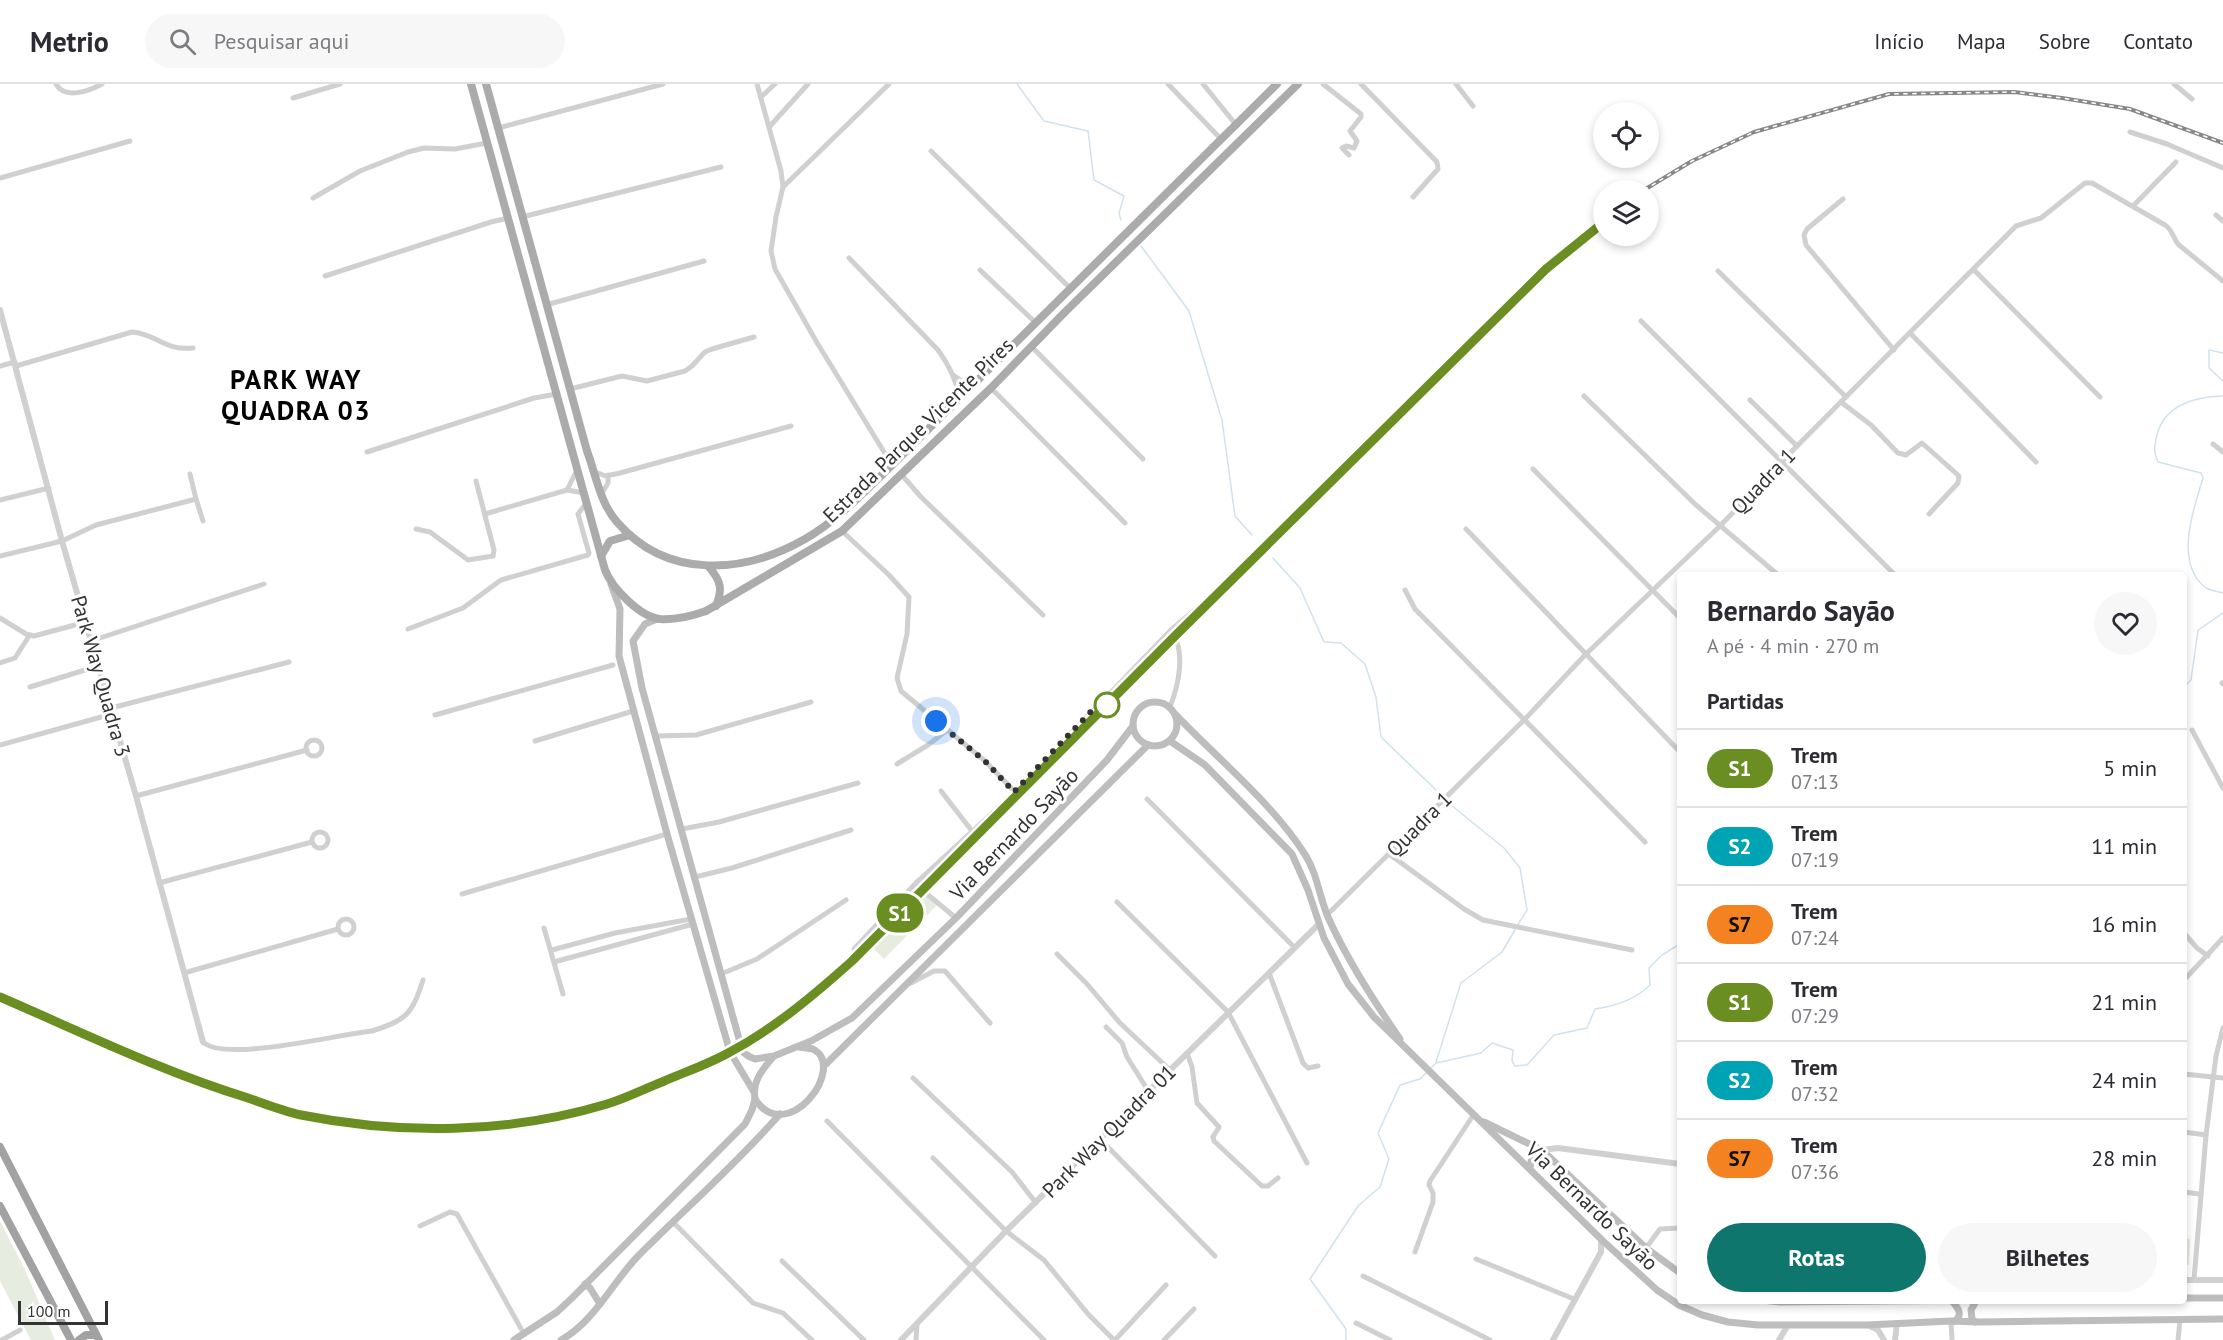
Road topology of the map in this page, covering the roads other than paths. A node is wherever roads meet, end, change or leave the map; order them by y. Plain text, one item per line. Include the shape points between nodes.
1 (56, 84) edge
2 (102, 84) edge
3 (340, 84) edge
4 (471, 84) edge
5 (486, 84) edge
6 (663, 84) edge
7 (757, 84) edge
8 (774, 84) edge
9 (808, 84) edge
10 (889, 84) edge
11 (1168, 84) edge
12 (1203, 84) edge
13 (1277, 84) edge
14 (1298, 84) edge
15 (1323, 84) edge
16 (1361, 84) edge
17 (1456, 84) edge
18 (2174, 84) edge
19 (761, 97) junction
20 (293, 98) dead end
21 (2192, 99) dead end
22 (1473, 106) dead end
23 (770, 126) junction
24 (1237, 126) junction
25 (498, 128) junction
26 (2130, 132) dead end
27 (1222, 140) junction
28 (130, 141) dead end
29 (487, 143) junction
30 (931, 151) dead end
31 (1349, 155) dead end
32 (2176, 162) dead end
33 (721, 167) dead end
34 (2223, 168) edge
35 (0, 178) edge
36 (783, 187) junction
37 (1413, 197) dead end
38 (313, 198) dead end
39 (1843, 199) dead end
40 (2133, 206) junction
41 (2216, 215) dead end
42 (508, 218) junction
43 (522, 218) junction
44 (2223, 221) edge
45 (849, 258) dead end
46 (704, 261) dead end
47 (980, 270) dead end
48 (1974, 270) junction
49 (1718, 271) dead end
50 (325, 276) dead end
51 (2223, 281) edge
52 (1071, 289) junction
53 (546, 305) junction
54 (0, 310) edge
55 (1049, 311) junction
56 (1641, 321) dead end
57 (1036, 323) junction
58 (1046, 332) junction
59 (1910, 333) junction
60 (1024, 336) junction
61 (754, 337) dead end
62 (1031, 346) junction
63 (192, 348) dead end
64 (1894, 350) junction
65 (1017, 360) junction
66 (15, 364) junction
67 (0, 366) edge
68 (950, 371) junction
69 (975, 382) junction
70 (991, 388) junction
71 (570, 389) junction
72 (557, 394) junction
73 (1584, 396) dead end
74 (1846, 397) junction
75 (2100, 397) dead end
76 (959, 398) junction
77 (1750, 400) dead end
78 (1841, 402) junction
79 (791, 426) dead end
80 (2213, 444) dead end
81 (1797, 446) junction
82 (367, 452) dead end
83 (2223, 452) edge
84 (1143, 459) dead end
85 (1781, 462) junction
86 (2036, 462) dead end
87 (892, 465) junction
88 (578, 468) junction
89 (1533, 469) dead end
90 (595, 472) junction
91 (190, 474) dead end
92 (901, 474) junction
93 (608, 475) junction
94 (476, 481) dead end
95 (49, 488) junction
96 (567, 489) junction
97 (585, 493) junction
98 (602, 495) junction
99 (196, 499) junction
100 (0, 500) edge
101 (587, 502) junction
102 (485, 514) junction
103 (1929, 514) dead end
104 (203, 521) dead end
105 (1125, 523) dead end
106 (1720, 526) junction
107 (416, 529) dead end
108 (1466, 529) dead end
109 (842, 531) junction
110 (630, 535) junction
111 (62, 541) junction
112 (0, 556) edge
113 (601, 556) junction
114 (709, 567) junction
115 (1775, 572) edge
116 (1892, 572) edge
117 (264, 584) dead end
118 (611, 584) junction
119 (1405, 590) dead end
120 (1652, 591) junction
121 (716, 606) junction
122 (1197, 608) dead end
123 (1043, 615) dead end
124 (1677, 615) edge
125 (0, 618) edge
126 (657, 619) junction
127 (86, 622) junction
128 (408, 629) dead end
129 (1171, 630) junction
130 (29, 636) junction
131 (91, 641) junction
132 (1585, 656) junction
133 (620, 658) junction
134 (289, 662) dead end
135 (0, 663) edge
136 (613, 665) junction
137 (99, 666) junction
138 (622, 668) junction
139 (30, 687) dead end
140 (811, 702) dead end
141 (1170, 707) junction
142 (111, 711) junction
143 (633, 711) junction
144 (435, 715) dead end
145 (1176, 715) junction
146 (1525, 719) junction
147 (1133, 726) junction
148 (947, 730) junction
149 (2192, 730) dead end
150 (655, 736) junction
151 (535, 741) dead end
152 (1170, 741) junction
153 (0, 745) edge
154 (1148, 745) junction
155 (1677, 749) edge
156 (307, 750) dead end
157 (897, 764) dead end
158 (858, 783) dead end
159 (2223, 788) edge
160 (941, 791) dead end
161 (1014, 792) junction
162 (136, 796) junction
163 (1147, 799) dead end
164 (682, 829) junction
165 (851, 830) dead end
166 (972, 831) junction
167 (667, 834) junction
168 (312, 842) dead end
169 (1645, 842) dead end
170 (1389, 854) junction
171 (695, 877) junction
172 (917, 882) junction
173 (159, 883) junction
174 (462, 894) dead end
175 (846, 900) dead end
176 (1117, 902) dead end
177 (1327, 915) junction
178 (956, 918) junction
179 (692, 922) junction
180 (659, 924) junction
181 (1319, 924) junction
182 (544, 928) dead end
183 (338, 929) dead end
184 (615, 933) junction
185 (661, 933) junction
186 (2187, 936) edge
187 (2223, 939) edge
188 (618, 945) junction
189 (562, 948) junction
190 (1295, 948) junction
191 (552, 950) junction
192 (854, 950) dead end
193 (1632, 950) dead end
194 (1057, 954) dead end
195 (2208, 956) junction
196 (565, 959) junction
197 (554, 962) junction
198 (184, 973) junction
199 (1269, 973) junction
200 (721, 974) junction
201 (2187, 977) edge
202 (423, 980) dead end
203 (907, 984) junction
204 (563, 994) dead end
205 (1228, 1012) junction
206 (990, 1023) dead end
207 (1106, 1027) dead end
208 (2223, 1028) edge
209 (203, 1042) joint
210 (799, 1047) junction
211 (1409, 1051) junction
212 (1187, 1053) junction
213 (774, 1056) junction
214 (824, 1066) junction
215 (1318, 1066) dead end
216 (1170, 1070) junction
217 (2187, 1074) edge
218 (2213, 1076) junction
219 (913, 1078) dead end
220 (2223, 1078) edge
221 (1149, 1092) junction
222 (755, 1095) junction
223 (780, 1114) junction
224 (1474, 1114) junction
225 (827, 1121) dead end
226 (1481, 1121) junction
227 (2187, 1132) edge
228 (2206, 1135) junction
229 (1101, 1140) junction
230 (0, 1147) edge
231 (1542, 1150) junction
232 (933, 1158) dead end
233 (1307, 1163) dead end
234 (1677, 1164) edge
235 (1530, 1168) junction
236 (1278, 1178) dead end
237 (2187, 1192) edge
238 (2199, 1194) junction
239 (1036, 1203) junction
240 (0, 1206) edge
241 (674, 1223) junction
242 (420, 1226) dead end
243 (1677, 1228) edge
244 (1006, 1231) junction
245 (1601, 1239) junction
246 (1610, 1247) junction
247 (1646, 1248) junction
248 (1415, 1252) dead end
249 (1601, 1252) junction
250 (1215, 1256) dead end
251 (1476, 1258) dead end
252 (782, 1261) dead end
253 (972, 1267) junction
254 (1677, 1271) edge
255 (1363, 1276) dead end
256 (2187, 1280) edge
257 (2194, 1280) junction
258 (2223, 1280) edge
259 (585, 1284) junction
260 (1166, 1285) dead end
261 (2187, 1298) edge
262 (2223, 1298) edge
263 (1574, 1299) junction
264 (600, 1304) junction
265 (1677, 1304) edge
266 (1678, 1304) edge
267 (1954, 1304) edge
268 (1974, 1304) edge
269 (1194, 1309) dead end
270 (2223, 1319) edge
271 (2180, 1320) junction
272 (1953, 1321) junction
273 (1980, 1322) junction
274 (1356, 1323) dead end
275 (1897, 1323) junction
276 (917, 1324) junction
277 (1867, 1324) junction
278 (1776, 1325) junction
279 (1788, 1325) junction
280 (20, 1330) dead end
281 (524, 1334) junction
282 (98, 1338) edge
283 (568, 1338) edge
284 (2, 1340) edge
285 (71, 1340) edge
286 (79, 1340) edge
287 (514, 1340) edge
288 (561, 1340) edge
289 (812, 1340) edge
290 (864, 1340) edge
291 (901, 1340) edge
292 (916, 1340) edge
293 (1044, 1340) edge
294 (1114, 1340) edge
295 (1164, 1340) edge
296 (1390, 1340) edge
297 (1490, 1340) edge
298 (1553, 1340) edge
299 (1780, 1340) edge
300 (1884, 1340) edge
301 (1895, 1340) edge
302 (1952, 1340) edge
303 (2178, 1340) edge

1 - 2 street via 67,93 83,92
3 - 20 street
4 - 29 main road
5 - 25 main road, Estrada Parque Vicente Pires
6 - 25 street
7 - 19 street
8 - 19 street
9 - 23 street
10 - 36 street
11 - 27 street
12 - 24 street
13 - 24 main road, Estrada Parque Vicente Pires
14 - 58 main road, Estrada Parque Vicente Pires
15 - 31 street via 1362,116 1350,131 1357,141 1354,148 1342,148
16 - 37 street via 1437,162 1435,174
17 - 22 street
18 - 21 street
19 - 23 street
23 - 36 street
24 - 27 main road, Estrada Parque Vicente Pires
25 - 43 main road, Estrada Parque Vicente Pires
26 - 34 street
27 - 52 main road, Estrada Parque Vicente Pires
28 - 35 street
29 - 38 street via 408,152 360,171
29 - 42 main road
30 - 52 street
32 - 40 street
33 - 43 street
36 - 87 street via 772,245 775,269
39 - 64 street via 1807,230 1806,245
40 - 48 street, Quadra 1 via 2092,183 2085,183 2041,218 2016,226
40 - 51 street, Quadra 1 via 2169,228 2179,245
41 - 44 street
42 - 50 street
42 - 72 main road
43 - 53 main road, Estrada Parque Vicente Pires
45 - 68 street via 938,350
46 - 53 street
47 - 57 street
48 - 59 street, Quadra 1
48 - 75 street
49 - 74 street
52 - 55 main road, Estrada Parque Vicente Pires
53 - 71 main road, Estrada Parque Vicente Pires
54 - 66 street, Park Way Quadra 3
55 - 57 main road, Estrada Parque Vicente Pires
55 - 58 main road via 1041,324
56 - 85 street
57 - 60 main road, Estrada Parque Vicente Pires
58 - 62 main road, Estrada Parque Vicente Pires
59 - 64 street, Quadra 1
59 - 86 street
60 - 65 main road via 1028,342
60 - 69 main road, Estrada Parque Vicente Pires
61 - 71 street via 705,352 686,371 647,381 622,376
62 - 65 main road, Estrada Parque Vicente Pires
62 - 84 street
63 - 66 street via 174,349 132,332
64 - 74 street, Quadra 1
65 - 70 main road, Estrada Parque Vicente Pires
66 - 67 street
66 - 95 street, Park Way Quadra 3
68 - 69 street via 962,381
68 - 76 street
69 - 76 main road, Estrada Parque Vicente Pires
70 - 92 main road, Estrada Parque Vicente Pires
70 - 105 street
71 - 90 main road, Estrada Parque Vicente Pires
72 - 82 street
72 - 88 main road
73 - 106 street
74 - 78 street, Quadra 1
76 - 87 main road, Estrada Parque Vicente Pires
77 - 81 street
78 - 81 street, Quadra 1
78 - 103 street via 1900,454 1922,443 1959,476 1958,483
79 - 93 street
80 - 83 street
81 - 85 street, Quadra 1
85 - 106 street, Quadra 1
85 - 116 street
87 - 114 main road, Estrada Parque Vicente Pires via 806,539 750,562
88 - 96 street
88 - 97 main road
89 - 120 street
90 - 93 street
90 - 98 main road, Estrada Parque Vicente Pires
91 - 99 street
92 - 109 main road, Estrada Parque Vicente Pires
92 - 123 street
93 - 98 street
94 - 102 street
95 - 100 street
95 - 111 street, Park Way Quadra 3
96 - 97 street
96 - 102 street
97 - 101 main road
98 - 110 main road, Estrada Parque Vicente Pires via 616,521
99 - 104 street
99 - 111 street via 96,525
101 - 113 main road
101 - 128 street via 578,514 588,555 501,580 463,608
102 - 107 street via 495,553 472,561 430,532
106 - 115 street
106 - 120 street, Quadra 1
108 - 132 street
109 - 121 main road, Estrada Parque Vicente Pires
109 - 148 street via 907,594 908,634 898,686
110 - 113 main road via 610,541
110 - 114 main road, Estrada Parque Vicente Pires via 666,557
111 - 112 street
111 - 127 street, Park Way Quadra 3
113 - 118 main road
114 - 121 main road via 721,584
117 - 131 street
118 - 126 main road
118 - 133 main road via 620,609
119 - 146 street via 1415,609
120 - 124 street
120 - 132 street, Quadra 1
121 - 126 main road, Estrada Parque Vicente Pires via 690,616
122 - 129 street
125 - 130 street
126 - 150 main road via 645,624 633,641
127 - 130 street
127 - 131 street, Park Way Quadra 3
129 - 141 street via 1180,650 1176,691
129 - 161 street
130 - 135 street via 15,658
131 - 137 street, Park Way Quadra 3
132 - 146 street, Quadra 1
132 - 155 street
133 - 136 street
133 - 138 main road
134 - 142 street
136 - 138 street
136 - 144 street
137 - 139 street
137 - 142 street, Park Way Quadra 3
138 - 143 main road
140 - 150 street via 696,735
141 - 145 main road
141 - 147 main road via 1150,702 1135,715
142 - 153 street
142 - 162 street, Park Way Quadra 3
143 - 151 street
143 - 167 main road
145 - 152 main road via 1176,734
145 - 177 main road, Via Bernardo Sayão via 1278,819 1304,853
146 - 169 street
146 - 170 street, Quadra 1
147 - 154 main road via 1138,738
147 - 178 main road, Via Bernardo Sayão via 1107,760
148 - 157 street
148 - 161 street via 985,761
149 - 159 street
150 - 164 main road
152 - 154 main road
152 - 181 main road, Via Bernardo Sayão via 1205,765 1292,854
154 - 203 main road
156 - 162 street
158 - 164 street
160 - 166 street
161 - 166 street
162 - 173 street, Park Way Quadra 3
163 - 190 street
164 - 171 main road
165 - 171 street
166 - 172 street
167 - 174 street
167 - 179 main road
168 - 173 street
170 - 177 street, Quadra 1
170 - 193 street via 1483,920
171 - 200 main road
172 - 178 street
172 - 192 street
173 - 198 street, Park Way Quadra 3
175 - 200 street via 757,959
176 - 205 street
177 - 211 main road, Via Bernardo Sayão via 1355,972
178 - 210 main road, Via Bernardo Sayão via 852,1018
179 - 180 street
179 - 185 street
179 - 222 main road via 730,1052
180 - 184 street
180 - 185 street
181 - 190 street, Park Way Quadra 01
181 - 211 main road, Via Bernardo Sayão via 1342,974 1360,1001
182 - 191 street
183 - 198 street
184 - 188 street
184 - 189 street
185 - 188 street
186 - 195 street
187 - 195 street
188 - 196 street
189 - 191 street
189 - 196 street
190 - 199 street, Park Way Quadra 01
191 - 197 street
194 - 216 street via 1120,1023
195 - 201 street
196 - 197 street
197 - 204 street
198 - 209 street, Park Way Quadra 3
199 - 205 street, Park Way Quadra 01
199 - 215 street via 1303,1063 1308,1068
200 - 213 main road via 744,1053 755,1059
202 - 209 street via 415,1005 405,1017 372,1031 243,1050 216,1048
203 - 206 street via 934,971 945,971
203 - 214 main road
205 - 212 street, Park Way Quadra 01
205 - 233 street
207 - 221 street via 1122,1043
208 - 218 street
210 - 213 main road
210 - 214 main road via 812,1049
211 - 224 main road, Via Bernardo Sayão
212 - 216 street, Park Way Quadra 01
212 - 236 street via 1197,1103 1219,1127 1214,1141 1262,1186
213 - 222 main road via 762,1071
214 - 223 main road via 812,1096 798,1109
216 - 221 street, Park Way Quadra 01
217 - 218 street
218 - 220 street
218 - 228 street
219 - 239 street via 1012,1172
221 - 229 street, Park Way Quadra 01
222 - 223 main road via 767,1111
222 - 259 main road via 745,1124
223 - 241 main road
224 - 226 main road, Via Bernardo Sayão
224 - 248 street via 1430,1181 1433,1202
225 - 253 street
226 - 231 main road, Via Bernardo Sayão
226 - 235 main road, Via Bernardo Sayão
227 - 228 street
228 - 238 street
229 - 239 street, Park Way Quadra 01
229 - 250 street
230 - 282 highway
231 - 234 street via 1558,1148
231 - 235 main road via 1531,1161
231 - 247 main road, Via Bernardo Sayão
232 - 244 street
235 - 245 main road, Via Bernardo Sayão
237 - 238 street
238 - 257 street
239 - 244 street, Park Way Quadra 01
240 - 285 highway
241 - 264 main road via 637,1258
241 - 289 street via 753,1303 783,1312
242 - 281 street via 450,1212 457,1214
243 - 247 street via 1660,1229
244 - 253 street, Park Way Quadra 01
244 - 294 street via 1044,1260
245 - 246 main road, Via Bernardo Sayão
245 - 249 street
246 - 249 street
246 - 265 main road, Via Bernardo Sayão
247 - 254 main road, Via Bernardo Sayão
249 - 263 street
251 - 263 street
252 - 290 street
253 - 276 street, Park Way Quadra 01
253 - 293 street
255 - 297 street
256 - 257 street
257 - 258 street
259 - 264 main road
259 - 281 main road via 557,1312
260 - 294 street
261 - 262 main road
263 - 298 street
264 - 283 main road
266 - 278 main road, Via Bernardo Sayão via 1728,1322
267 - 272 main road via 1959,1312
268 - 273 main road via 1971,1317
269 - 295 street
270 - 271 main road, Via Bernardo Sayão
271 - 273 main road, Via Bernardo Sayão
271 - 303 street
272 - 273 main road, Via Bernardo Sayão
272 - 275 main road, Via Bernardo Sayão
272 - 302 street
274 - 296 street
275 - 277 main road, Via Bernardo Sayão
275 - 301 street
276 - 291 street, Park Way Quadra 01
276 - 292 street
277 - 279 main road, Via Bernardo Sayão
277 - 300 street via 1878,1330
278 - 279 main road, Via Bernardo Sayão
278 - 299 street
279 - 299 street
280 - 284 street
281 - 287 main road
282 - 286 highway via 86,1335
283 - 288 main road

